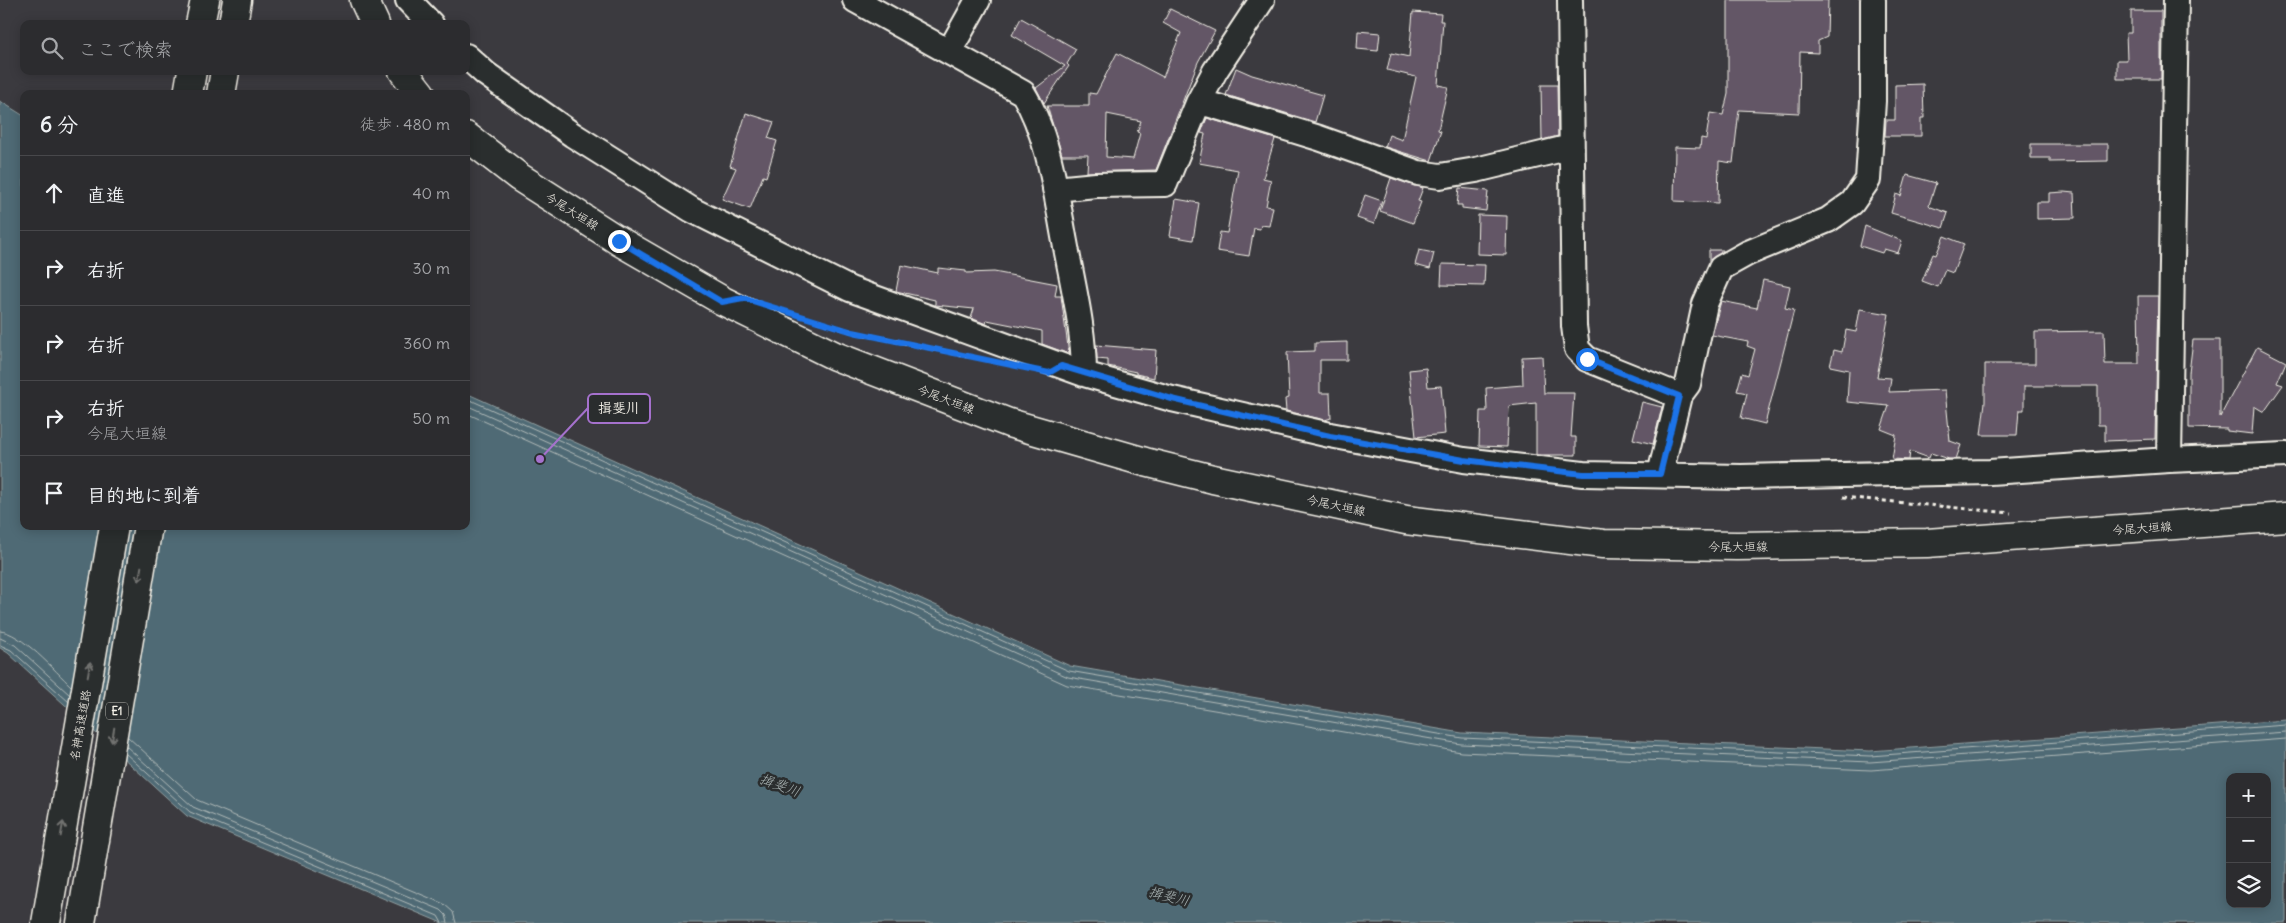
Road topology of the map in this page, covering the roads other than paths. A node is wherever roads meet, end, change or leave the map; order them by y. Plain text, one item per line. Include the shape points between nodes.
1 (205, 0) edge
2 (237, 0) edge
3 (364, 0) edge
4 (408, 0) edge
5 (423, 0) edge
6 (855, 0) edge
7 (978, 0) edge
8 (1262, 0) edge
9 (1570, 0) edge
10 (1873, 0) edge
11 (2176, 0) edge
12 (201, 20) edge
13 (234, 20) edge
14 (373, 20) edge
15 (427, 20) edge
16 (430, 20) edge
17 (950, 52) junction
18 (470, 60) edge
19 (191, 75) edge
20 (224, 75) edge
21 (406, 75) edge
22 (189, 90) edge
23 (222, 90) edge
24 (418, 90) edge
25 (1198, 103) junction
26 (470, 139) edge
27 (1571, 147) junction
28 (1055, 188) junction
29 (1084, 374) junction
30 (1679, 396) junction
31 (2286, 455) edge
32 (2169, 460) junction
33 (1660, 474) junction
34 (2286, 517) edge
35 (113, 530) edge
36 (147, 530) edge
37 (46, 923) edge
38 (81, 923) edge

1 - 12 main road
2 - 13 main road
3 - 14 main road
4 - 15 street
5 - 16 street
6 - 17 street
7 - 17 street
8 - 25 street
9 - 27 street
10 - 30 street via 1873,101 1868,180 1852,203 1828,220 1748,253 1721,268 1706,304 1688,384
11 - 32 street
17 - 28 street via 1023,93 1033,109
18 - 29 street via 573,135 692,210 850,289
19 - 22 main road
20 - 23 main road
21 - 24 main road
25 - 27 street via 1440,176
25 - 28 street via 1165,184
26 - 34 main road, 今尾大垣線 via 519,177 619,241 722,302 835,356 968,408 1144,462 1406,520 1603,544 1737,546 1936,542
27 - 30 street via 1577,349 1587,359
28 - 29 street via 1084,341
29 - 33 street via 1172,399 1330,436 1464,460 1583,474
30 - 33 street
31 - 32 street
32 - 33 street via 1990,472 1741,477
37 -> 35 main road, 名神高速道路
36 -> 38 main road, E1

